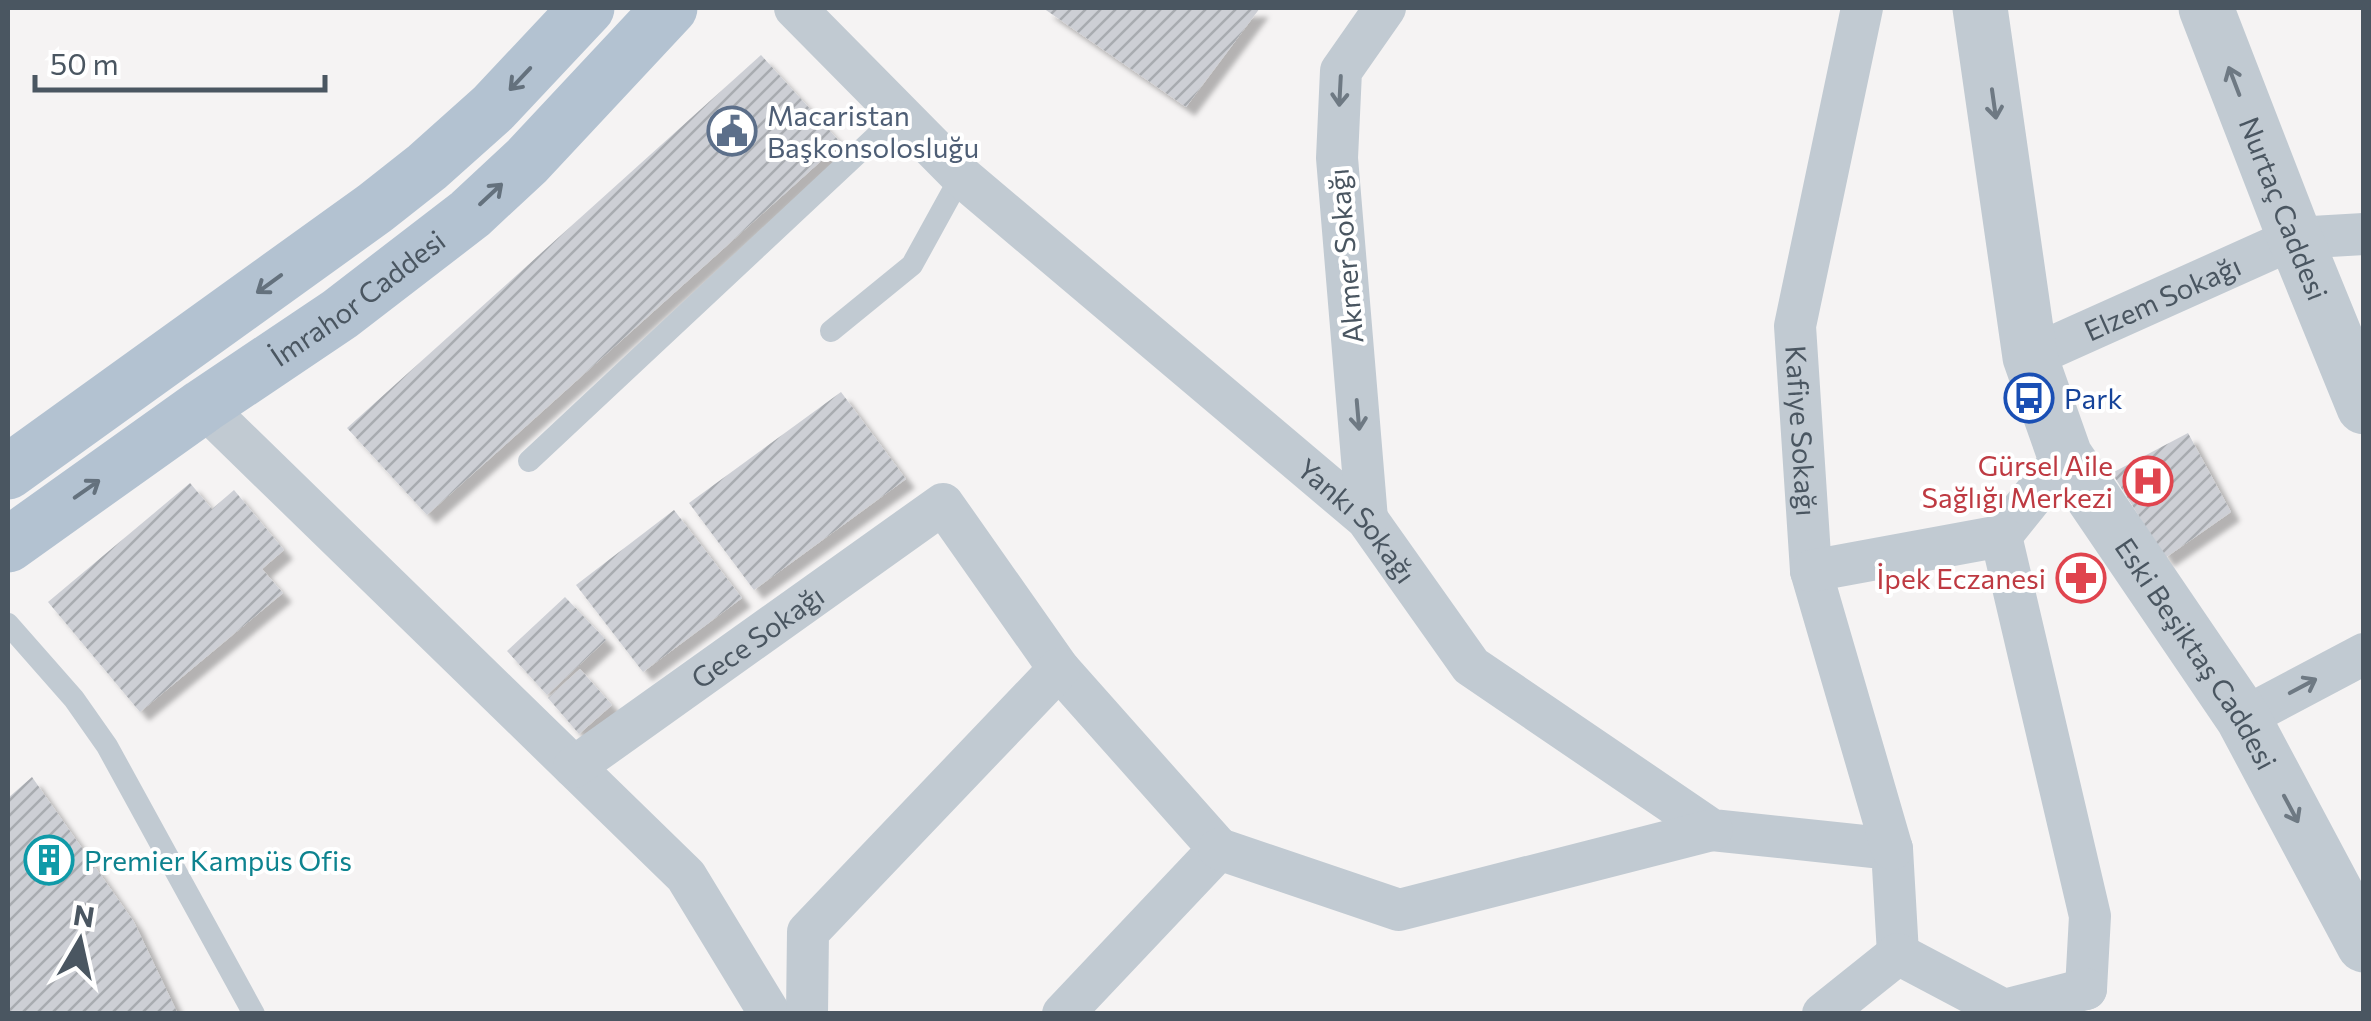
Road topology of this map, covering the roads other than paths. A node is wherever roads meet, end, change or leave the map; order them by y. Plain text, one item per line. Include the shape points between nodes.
1 (587, 8) edge
2 (670, 8) edge
3 (795, 8) edge
4 (1385, 8) edge
5 (1862, 8) edge
6 (1980, 8) edge
7 (2206, 8) edge
8 (901, 113) junction
9 (962, 176) junction
10 (2364, 234) edge
11 (2294, 238) junction
12 (831, 331) dead end
13 (2030, 357) junction
14 (203, 406) junction
15 (2364, 407) edge
16 (2065, 456) junction
17 (529, 461) dead end
18 (8, 472) edge
19 (1367, 518) junction
20 (2001, 536) junction
21 (8, 545) edge
22 (1811, 571) junction
23 (8, 624) edge
24 (2364, 654) edge
25 (1059, 669) junction
26 (2243, 718) junction
27 (574, 767) junction
28 (1712, 830) junction
29 (1219, 849) junction
30 (1892, 849) junction
31 (2364, 945) edge
32 (1898, 954) junction
33 (2094, 1001) edge
34 (1068, 1011) edge
35 (1999, 1012) edge
36 (254, 1014) edge
37 (770, 1014) edge
38 (807, 1014) edge
39 (1822, 1014) edge

1 -> 18 main road via 427,167
14 -> 2 main road, İmrahor Caddesi via 340,314 470,214
3 - 8 street, Yankı Sokağı
4 -> 19 street, Akmer Sokağı via 1342,71 1337,158
5 - 22 street, Kafiye Sokağı via 1795,326
6 -> 13 street, Eski Beşiktaş Caddesi
11 -> 7 street, Nurtaç Caddesi
8 - 9 street, Yankı Sokağı
8 - 17 lane
9 - 12 lane via 912,265
9 - 19 street, Yankı Sokağı
10 - 11 street
11 - 13 street, Elzem Sokağı
11 - 15 street, Nurtaç Caddesi
13 - 16 street, Eski Beşiktaş Caddesi
21 -> 14 main road, İmrahor Caddesi
14 - 27 street
16 - 20 street
16 - 26 street, Eski Beşiktaş Caddesi
19 - 28 street, Yankı Sokağı via 1471,666
20 - 22 street
20 - 33 street via 2090,916
22 - 30 street, Kafiye Sokağı
23 - 36 lane via 107,746
26 -> 24 street
25 - 27 street, Gece Sokağı via 942,504
25 - 29 street
25 - 38 street via 808,932
26 -> 31 street, Eski Beşiktaş Caddesi
27 - 37 street via 686,876
28 - 29 street via 1398,910
28 - 30 street, Yankı Sokağı
29 - 34 street
30 - 32 street
32 - 35 street
32 - 39 street
33 - 35 street

